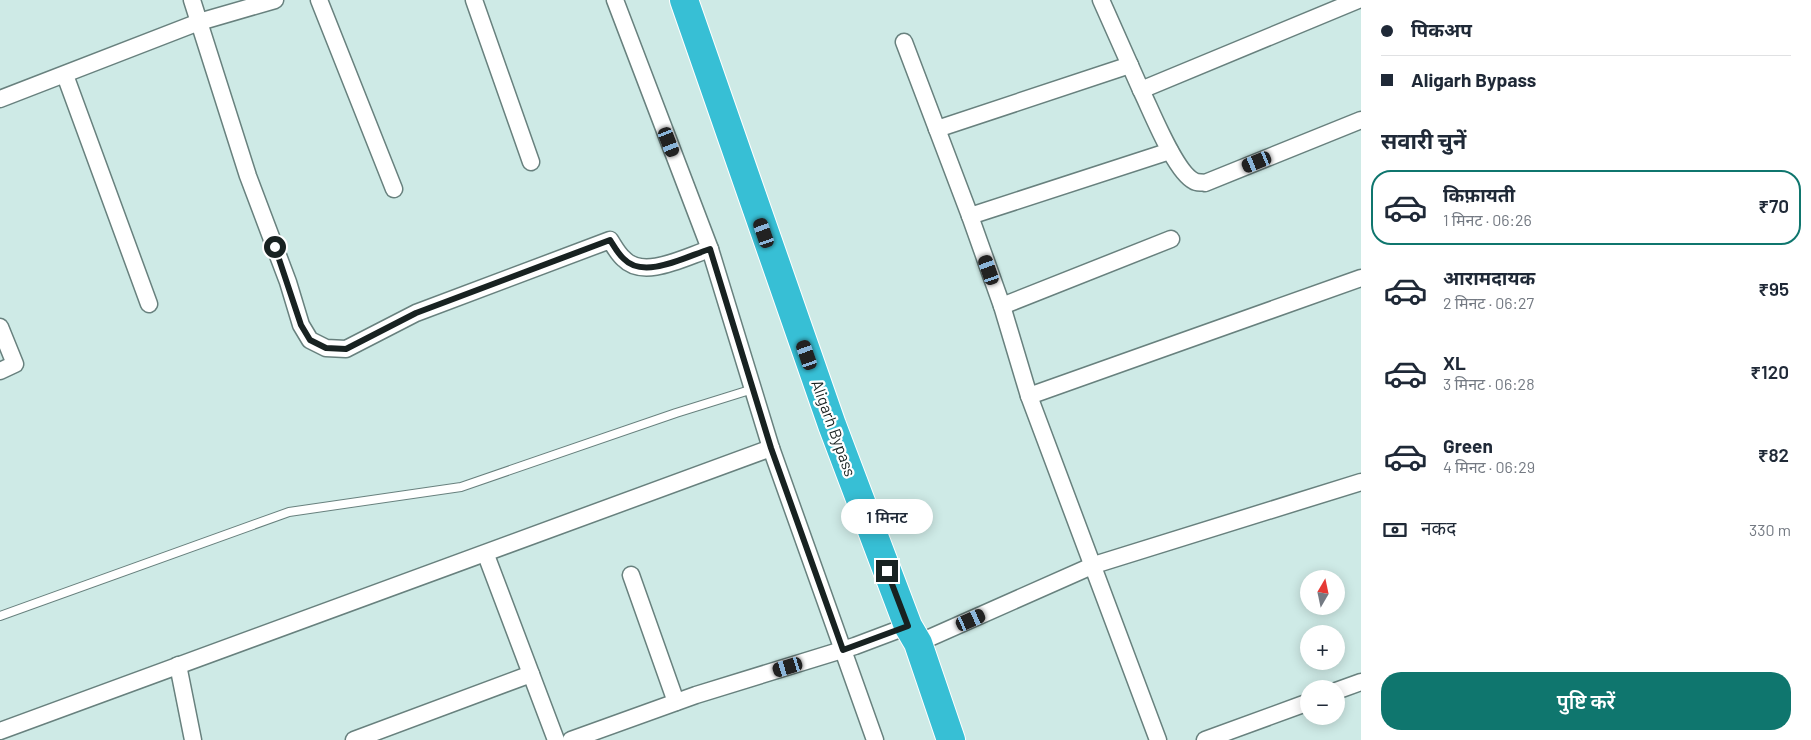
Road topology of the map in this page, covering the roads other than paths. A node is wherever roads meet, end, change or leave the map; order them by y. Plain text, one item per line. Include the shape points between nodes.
1 (192, 0) edge
2 (276, 0) edge
3 (319, 0) edge
4 (474, 0) edge
5 (615, 0) edge
6 (684, 0) edge
7 (1101, 0) edge
8 (1358, 0) edge
9 (199, 22) junction
10 (904, 42) dead end
11 (1130, 65) junction
12 (65, 75) junction
13 (1141, 90) junction
14 (0, 99) edge
15 (1361, 120) edge
16 (936, 129) junction
17 (1170, 151) junction
18 (531, 162) dead end
19 (394, 188) dead end
20 (970, 216) junction
21 (1171, 239) dead end
22 (710, 249) junction
23 (1361, 278) edge
24 (149, 304) dead end
25 (1002, 306) junction
26 (0, 327) edge
27 (0, 371) edge
28 (753, 389) junction
29 (1029, 396) junction
30 (771, 448) junction
31 (1361, 482) edge
32 (486, 555) junction
33 (1094, 565) junction
34 (631, 575) dead end
35 (0, 616) edge
36 (906, 634) junction
37 (849, 648) junction
38 (178, 665) junction
39 (531, 674) junction
40 (1361, 682) edge
41 (1345, 688) edge
42 (676, 702) junction
43 (1300, 705) edge
44 (0, 731) edge
45 (193, 740) edge
46 (354, 740) edge
47 (556, 740) edge
48 (570, 740) edge
49 (875, 740) edge
50 (951, 740) edge
51 (1158, 740) edge
52 (1205, 740) edge

1 - 9 street
2 - 9 street
3 - 19 street
4 - 18 street
5 - 22 street
6 - 36 highway, Aligarh Bypass
7 - 11 street
8 - 13 street
9 - 12 street
9 - 22 street via 248,176 301,325 310,340 326,348 346,349 416,313 610,240 624,260 636,268 654,267
10 - 16 street
11 - 13 street
11 - 16 street
12 - 14 street
12 - 24 street
13 - 17 street
15 - 17 street via 1205,182 1194,182 1184,174
16 - 20 street
17 - 20 street
20 - 25 street
21 - 25 street
22 - 28 street
23 - 29 street
25 - 29 street
26 - 27 street via 15,364
28 - 30 street
28 - 35 lane via 461,487 289,512
29 - 33 street
30 - 32 street
30 - 37 street
31 - 33 street
32 - 38 street
32 - 39 street
33 - 36 street
33 - 51 street
34 - 42 street
36 - 37 street
36 - 50 highway, Aligarh Bypass
37 - 42 street
37 - 49 street
38 - 44 street
38 - 45 street
39 - 46 street
39 - 47 street
40 - 41 street
42 - 48 street
43 - 52 street

